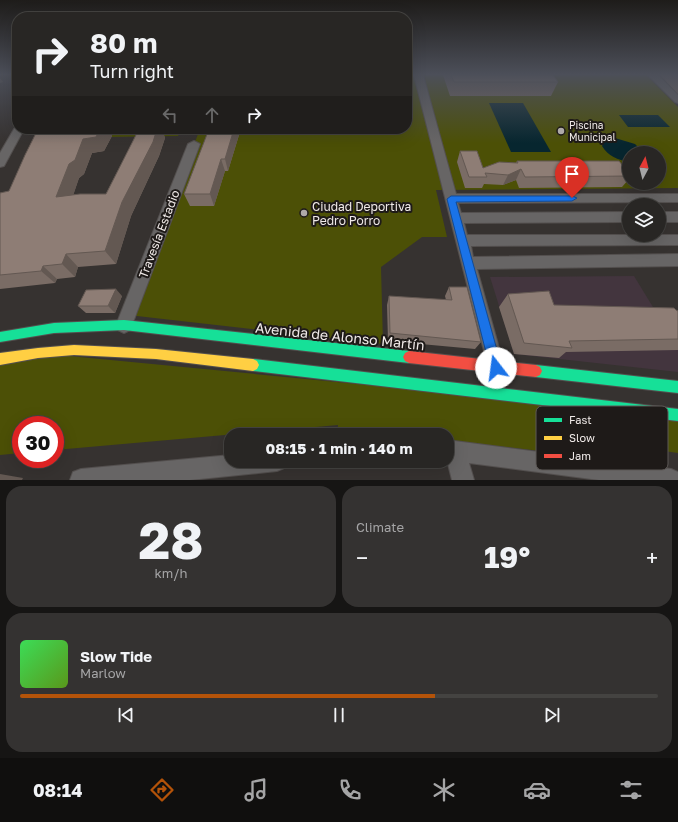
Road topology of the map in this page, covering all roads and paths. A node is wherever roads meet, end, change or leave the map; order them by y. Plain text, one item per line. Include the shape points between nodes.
1 (424, 97) edge
2 (16, 134) edge
3 (194, 144) dead end
4 (0, 163) edge
5 (678, 198) edge
6 (451, 199) junction
7 (622, 217) edge
8 (666, 217) edge
9 (678, 217) edge
10 (456, 218) junction
11 (678, 240) edge
12 (462, 241) junction
13 (678, 260) edge
14 (468, 263) junction
15 (124, 325) junction
16 (0, 337) edge
17 (0, 359) edge
18 (496, 368) junction
19 (678, 387) edge
20 (501, 394) junction
21 (602, 406) edge
22 (668, 414) edge
23 (678, 415) edge
24 (454, 450) edge
25 (454, 455) edge
26 (536, 462) edge
27 (224, 466) edge
28 (597, 470) edge
29 (81, 480) edge
30 (463, 480) edge
31 (671, 480) edge

1 - 6 street
2 - 4 street
3 - 15 street, Travesía Estadio
5 - 6 street
6 - 10 street
7 - 10 street
8 - 9 street
10 - 12 street
11 - 12 street
12 - 14 street
13 - 14 street
14 - 18 street
15 - 16 street, Avenida de Alonso Martín via 54,328
15 - 18 street, Avenida de Alonso Martín
17 - 20 street via 74,350 114,351
18 - 19 street, Avenida de Alonso Martín
18 - 20 street
20 - 21 street
22 - 23 street
24 - 26 street
25 - 30 street
27 - 29 street
28 - 31 street

